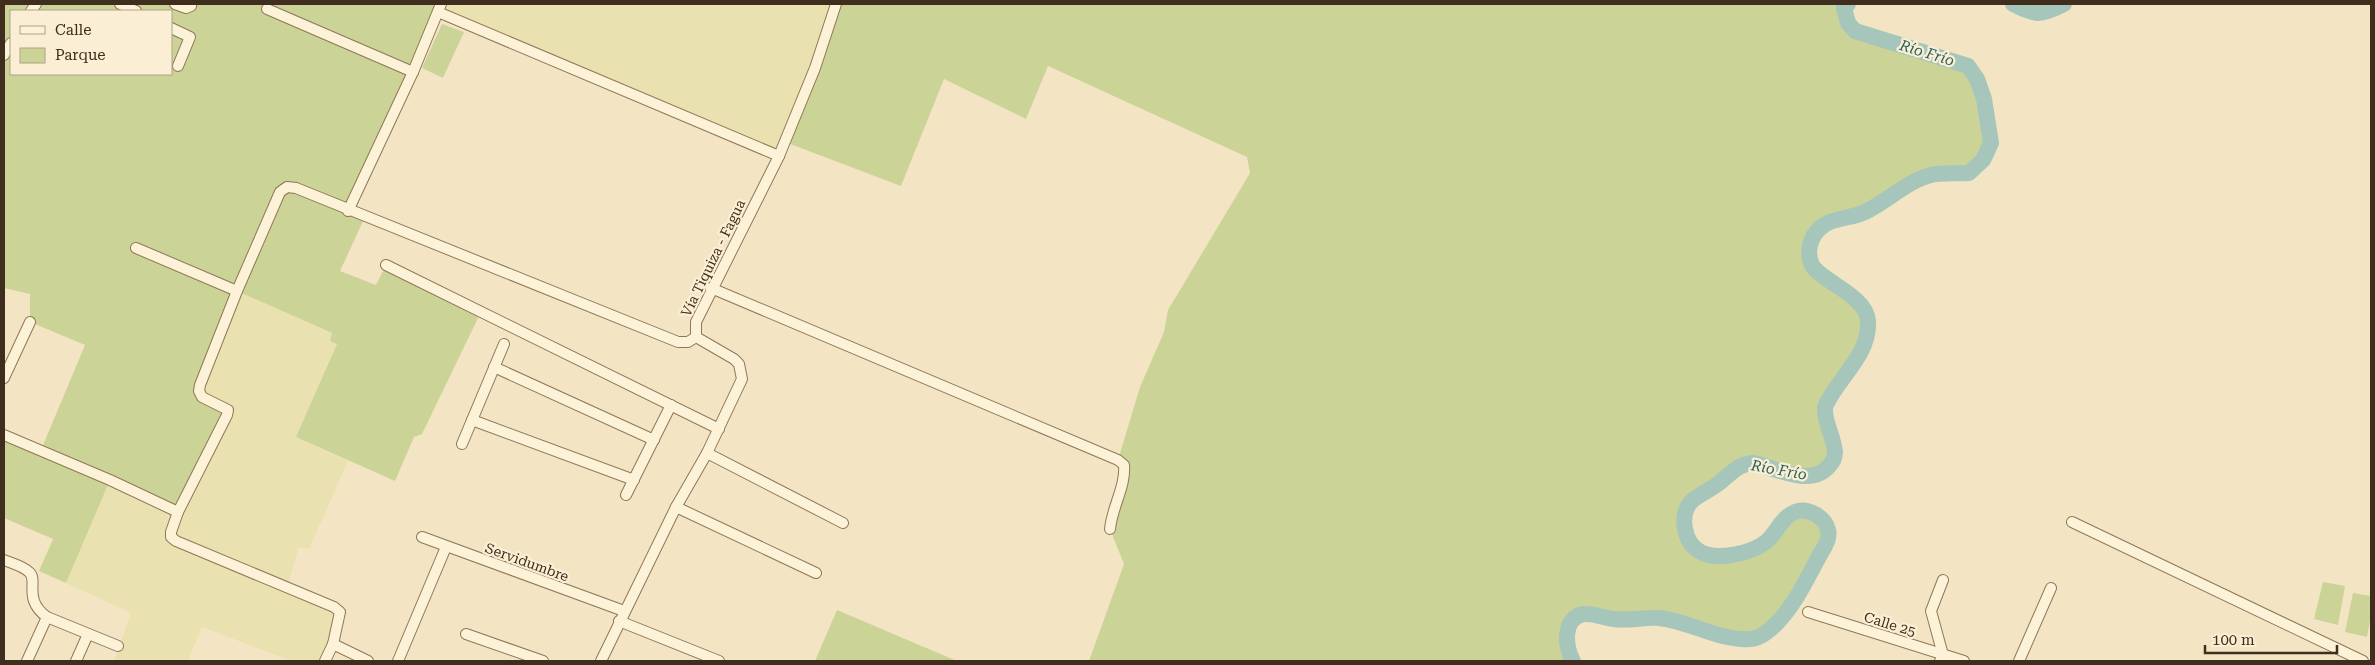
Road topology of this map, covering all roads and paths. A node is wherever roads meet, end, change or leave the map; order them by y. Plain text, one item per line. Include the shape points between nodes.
1 (120, 4) edge
2 (175, 4) edge
3 (836, 4) edge
4 (191, 6) dead end
5 (438, 6) edge
6 (267, 9) dead end
7 (134, 10) edge
8 (172, 28) edge
9 (178, 66) dead end
10 (413, 72) junction
11 (779, 156) junction
12 (348, 211) junction
13 (136, 248) dead end
14 (386, 266) dead end
15 (711, 288) junction
16 (237, 291) junction
17 (30, 322) dead end
18 (696, 337) junction
19 (504, 344) dead end
20 (494, 367) junction
21 (4, 378) edge
22 (671, 405) junction
23 (472, 420) junction
24 (719, 428) junction
25 (4, 435) edge
26 (654, 440) junction
27 (462, 444) dead end
28 (707, 453) junction
29 (634, 480) junction
30 (626, 495) dead end
31 (676, 507) junction
32 (178, 512) junction
33 (844, 522) dead end
34 (2072, 522) dead end
35 (1110, 529) dead end
36 (422, 537) dead end
37 (446, 547) junction
38 (4, 560) edge
39 (816, 573) dead end
40 (1943, 580) dead end
41 (2051, 588) dead end
42 (624, 611) junction
43 (1808, 612) dead end
44 (47, 617) junction
45 (619, 621) junction
46 (88, 634) junction
47 (466, 634) dead end
48 (333, 644) junction
49 (118, 646) dead end
50 (1942, 658) edge
51 (27, 661) edge
52 (76, 661) edge
53 (326, 661) edge
54 (368, 661) edge
55 (398, 661) edge
56 (543, 661) edge
57 (601, 661) edge
58 (719, 661) edge
59 (1964, 661) edge
60 (2019, 661) edge
61 (2363, 661) edge

1 - 7 street
2 - 4 street via 186,8
3 - 11 street, Vía Tiquiza - Fagua via 815,68
5 - 10 street
5 - 11 street
6 - 10 street
8 - 9 street via 190,37
10 - 12 street
11 - 15 street, Vía Tiquiza - Fagua
12 - 16 street via 296,188 287,187 280,192
12 - 18 street via 678,342 688,342
13 - 16 street
14 - 22 street
15 - 18 street, Vía Tiquiza - Fagua via 696,322
15 - 35 street via 1118,460 1124,465 1125,473
16 - 32 street via 199,391 202,397 224,406 228,410 227,415
17 - 21 street
18 - 24 street, Vía Tiquiza - Fagua via 734,359 742,371 742,378
19 - 20 street
20 - 23 street
20 - 26 street
22 - 24 street
22 - 26 street
23 - 27 street
23 - 29 street
24 - 28 street, Vía Tiquiza - Fagua
25 - 32 street
26 - 29 street
28 - 31 street, Vía Tiquiza - Fagua
28 - 33 street
29 - 30 street
31 - 39 street
31 - 42 street, Vía Tiquiza - Fagua
32 - 48 street via 171,532 176,541 340,612
34 - 61 street
36 - 37 street, Servidumbre
37 - 42 street, Servidumbre
37 - 55 street
38 - 44 street via 33,577 34,604
40 - 50 street via 1931,611
41 - 60 street
42 - 45 street, Vía Tiquiza - Fagua
43 - 50 street, Calle 25
44 - 46 street
44 - 51 street
45 - 57 street, Vía Tiquiza - Fagua
45 - 58 street
46 - 49 street
46 - 52 street
47 - 56 street
48 - 53 street
48 - 54 street
50 - 59 street, Calle 25

